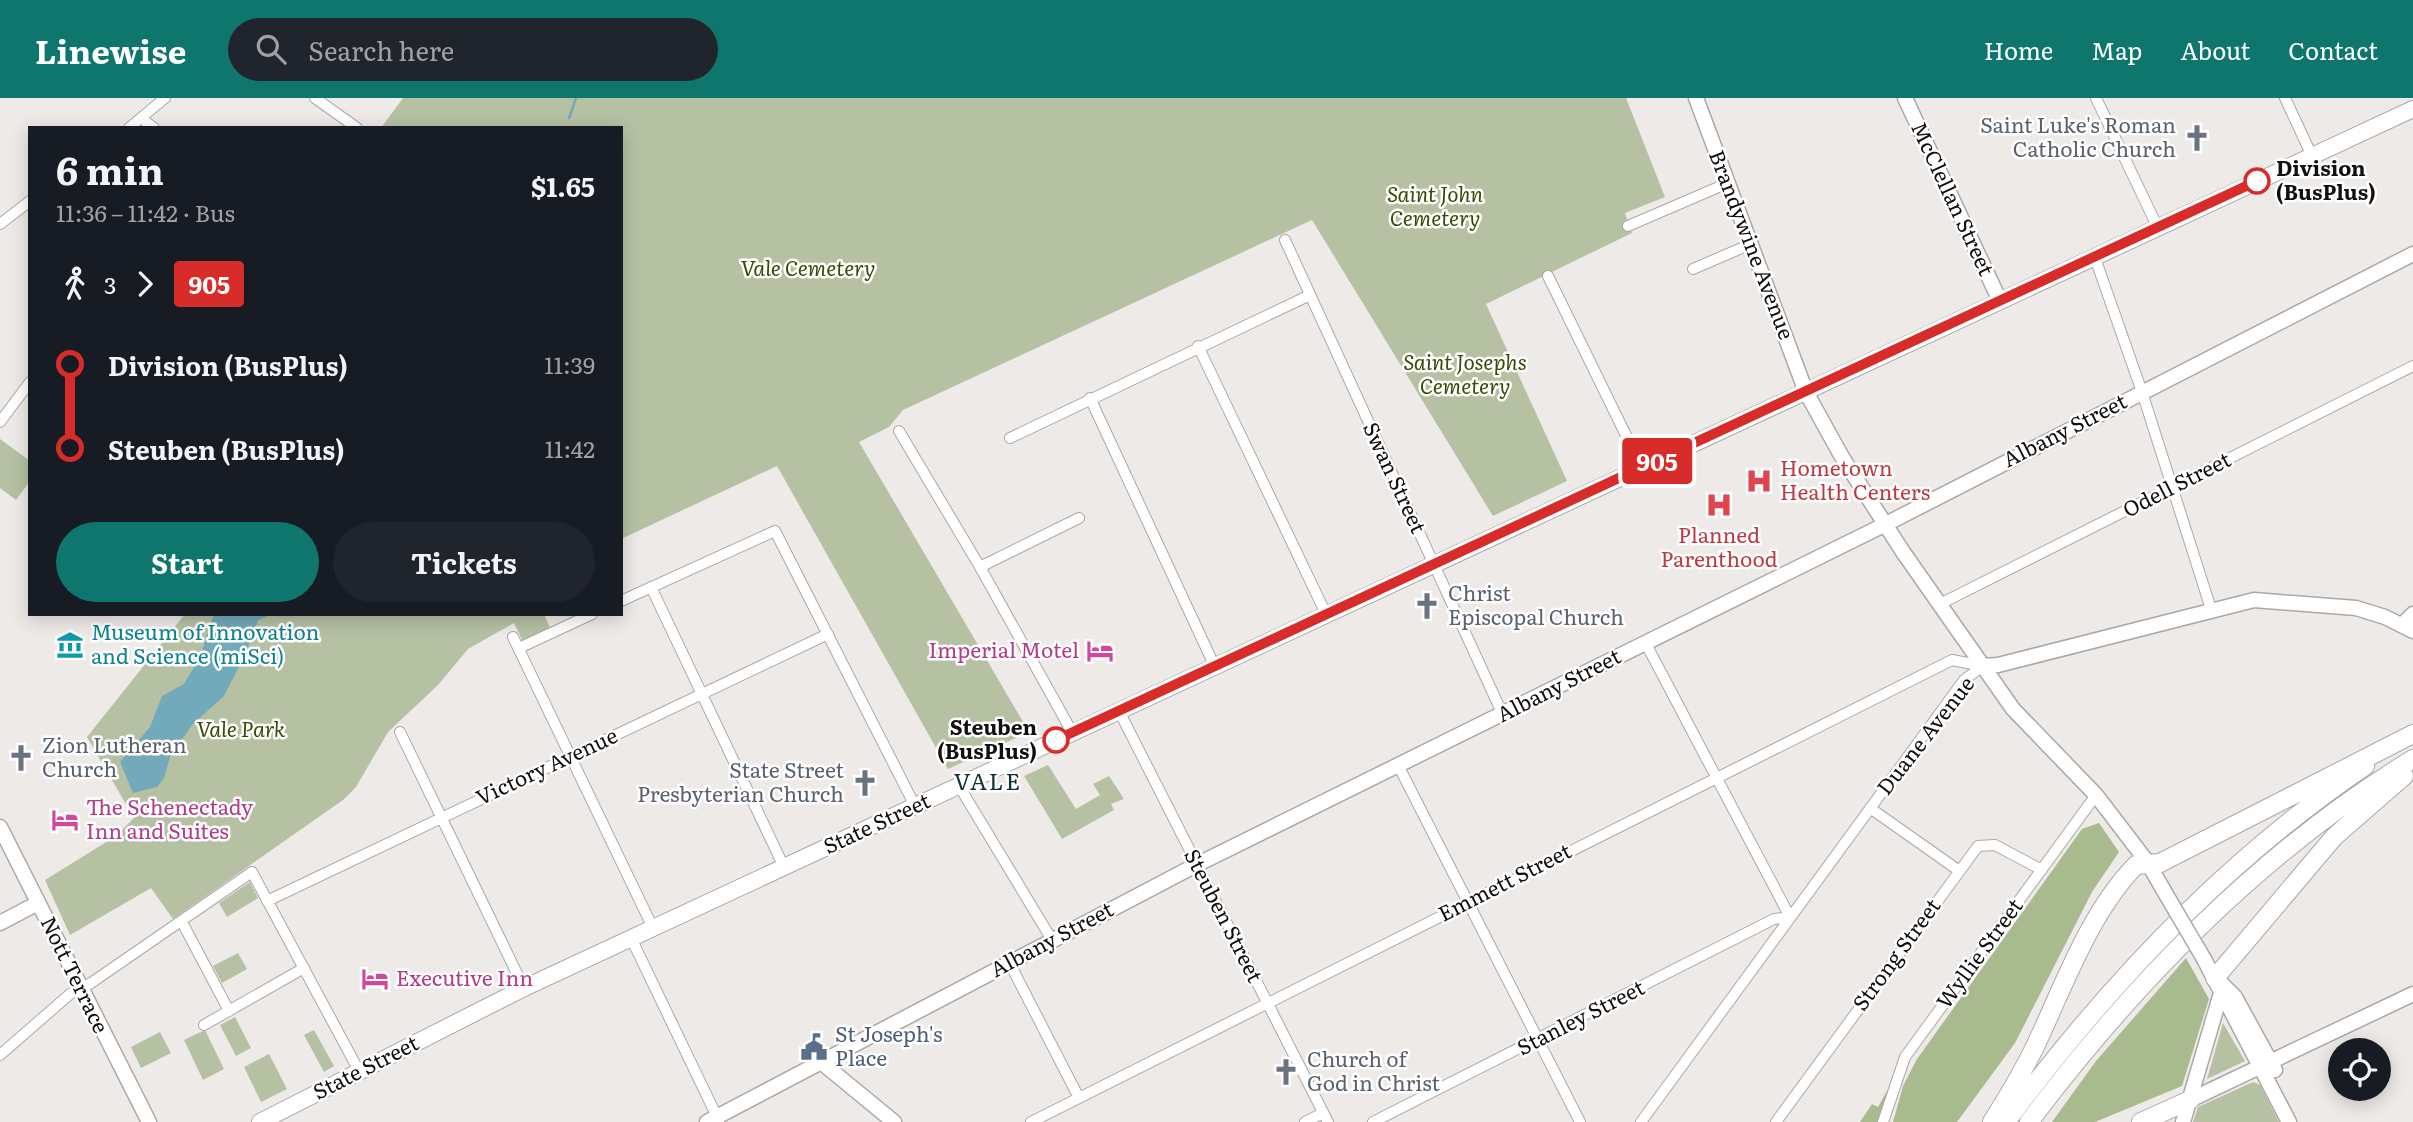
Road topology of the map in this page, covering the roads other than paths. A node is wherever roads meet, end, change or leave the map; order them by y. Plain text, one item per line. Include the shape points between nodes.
1 (164, 98) edge
2 (315, 98) edge
3 (1696, 98) edge
4 (1905, 98) edge
5 (2096, 98) edge
6 (2285, 98) edge
7 (2413, 109) edge
8 (142, 119) junction
9 (132, 126) edge
10 (151, 126) edge
11 (354, 126) edge
12 (2312, 156) junction
13 (1728, 183) junction
14 (28, 202) edge
15 (19, 209) junction
16 (28, 216) edge
17 (0, 224) edge
18 (1628, 226) dead end
19 (2157, 226) junction
20 (1285, 240) dead end
21 (1751, 244) junction
22 (2413, 254) edge
23 (2094, 255) junction
24 (1693, 269) dead end
25 (1548, 276) dead end
26 (1310, 295) junction
27 (1999, 299) junction
28 (1198, 346) junction
29 (2413, 366) edge
30 (28, 386) edge
31 (1806, 392) junction
32 (2142, 392) junction
33 (1090, 398) junction
34 (0, 422) edge
35 (899, 431) dead end
36 (1010, 438) dead end
37 (1642, 468) junction
38 (2171, 488) junction
39 (1079, 518) dead end
40 (1884, 525) junction
41 (1433, 564) junction
42 (980, 567) junction
43 (651, 587) junction
44 (623, 600) edge
45 (1940, 604) junction
46 (2211, 609) junction
47 (1326, 614) junction
48 (588, 616) edge
49 (2410, 623) edge
50 (828, 634) junction
51 (513, 636) dead end
52 (1645, 642) junction
53 (519, 648) junction
54 (1983, 666) junction
55 (1215, 667) junction
56 (701, 694) junction
57 (1119, 710) junction
58 (1503, 715) junction
59 (400, 732) dead end
60 (1072, 732) junction
61 (2413, 735) edge
62 (570, 757) junction
63 (2413, 759) edge
64 (1398, 765) junction
65 (2413, 770) edge
66 (1716, 776) junction
67 (959, 786) junction
68 (2096, 795) junction
69 (915, 806) junction
70 (1870, 807) junction
71 (442, 818) junction
72 (0, 827) edge
73 (2148, 863) junction
74 (1196, 865) junction
75 (784, 867) junction
76 (1958, 870) junction
77 (2042, 870) junction
78 (267, 901) junction
79 (1469, 902) junction
80 (38, 903) junction
81 (1790, 917) junction
82 (0, 922) edge
83 (182, 922) junction
84 (653, 928) junction
85 (631, 939) junction
86 (1052, 940) junction
87 (1009, 962) junction
88 (304, 968) junction
89 (2218, 986) junction
90 (80, 988) junction
91 (524, 988) junction
92 (2413, 994) edge
93 (1268, 1004) junction
94 (229, 1011) junction
95 (204, 1025) dead end
96 (1539, 1039) junction
97 (0, 1055) edge
98 (821, 1062) junction
99 (2266, 1063) junction
100 (359, 1071) junction
101 (1079, 1098) junction
102 (2190, 1100) junction
103 (1325, 1117) edge
104 (715, 1120) edge
105 (149, 1122) edge
106 (260, 1122) edge
107 (894, 1122) edge
108 (1031, 1122) edge
109 (1305, 1122) edge
110 (1373, 1122) edge
111 (1580, 1122) edge
112 (1640, 1122) edge
113 (1776, 1122) edge
114 (1883, 1122) edge
115 (1992, 1122) edge
116 (2006, 1122) edge
117 (2029, 1122) edge
118 (2142, 1122) edge
119 (2152, 1122) edge
120 (2183, 1122) edge
121 (2290, 1122) edge
122 (2300, 1122) edge

1 - 8 street
2 - 11 street
3 - 13 street, Brandywine Avenue
4 - 27 street, McClellan Street
5 - 19 street
6 - 12 street
7 - 12 main road, State Street
8 - 9 street
8 - 10 street
12 - 19 main road, State Street
13 - 18 street
13 - 21 street, Brandywine Avenue
14 - 15 street
15 - 16 street
15 - 17 street
19 - 23 main road, State Street
20 - 26 street, Swan Street
21 - 24 street
21 - 31 street, Brandywine Avenue
22 - 32 street, Albany Street
23 - 27 main road, State Street
23 - 32 street
25 - 37 street
26 - 28 street
26 - 41 street, Swan Street
27 - 31 main road, State Street
28 - 33 street
28 - 47 street
29 - 38 street, Odell Street
30 - 34 street
31 - 37 main road, State Street
31 - 40 street, Brandywine Avenue
32 - 38 street
32 - 40 street, Albany Street
33 - 36 street
33 - 55 street
35 - 42 street
37 - 41 main road, State Street
38 - 45 street, Odell Street
38 - 46 street
39 - 42 street
40 - 45 street, Brandywine Avenue
40 - 52 street, Albany Street
41 - 47 main road, State Street
41 - 58 street, Swan Street
42 - 60 street
43 - 44 street
43 - 50 street via 775,531
43 - 56 street
45 - 54 street, Brandywine Avenue
46 - 49 street, Duane Avenue via 2254,600 2366,610
46 - 54 street, Duane Avenue
47 - 55 main road, State Street
48 - 53 street
50 - 56 street, Victory Avenue
50 - 69 street
51 - 53 street
52 - 58 street, Albany Street
52 - 66 street
53 - 62 street
54 - 66 street, Emmett Street via 1952,660
54 - 68 street, Brandywine Avenue via 2026,725
54 - 70 street, Duane Avenue via 1964,680
55 - 57 main road, State Street
56 - 62 street, Victory Avenue
56 - 75 street
57 - 60 main road, State Street
57 - 74 street, Steuben Street
58 - 64 street, Albany Street
59 - 71 street
60 - 67 main road, State Street
61 - 73 highway via 2160,863
61 - 116 highway via 2322,796 2213,887 2119,983
62 - 71 street, Victory Avenue
62 - 84 street
63 - 117 highway via 2316,825 2218,909 2122,1009
64 - 74 street, Albany Street
64 - 79 street
65 - 89 highway via 2334,837
66 - 79 street, Emmett Street
66 - 81 street
67 - 69 main road, State Street
67 - 86 street
68 - 73 street, Brandywine Avenue
68 - 77 street, Wyllie Street
69 - 75 main road, State Street
70 - 76 street
70 - 81 street, Duane Avenue
71 - 78 street, Victory Avenue
71 - 91 street
72 - 80 street, Nott Terrace
73 - 89 street, Brandywine Avenue, bridge
73 - 115 highway via 2136,865 2108,902
74 - 86 street, Albany Street
74 - 93 street, Steuben Street
75 - 84 main road, State Street
76 - 77 street, Strong Street via 1985,843 2009,850
76 - 113 street, Strong Street
77 - 114 street, Wyllie Street via 1905,1057
78 - 83 street via 252,872
78 - 88 street
79 - 93 street, Emmett Street
79 - 96 street
80 - 82 street
80 - 90 street, Nott Terrace
81 - 96 street, Stanley Street via 1774,919
81 - 112 street, Duane Avenue
83 - 90 street
83 - 94 street
84 - 85 main road, State Street
85 - 91 main road, State Street
85 - 104 street
86 - 87 street, Albany Street
87 - 98 street, Albany Street
87 - 101 street
88 - 94 street
88 - 100 street
89 - 99 street, Brandywine Avenue via 2235,997
89 - 102 street
90 - 97 street
90 - 105 street, Nott Terrace
91 - 100 main road, State Street
92 - 99 street
93 - 101 street, Emmett Street
93 - 103 street, Steuben Street
94 - 95 street
96 - 110 street, Stanley Street
96 - 111 street
98 - 104 street, Albany Street
98 - 107 street
99 - 102 street
99 - 121 street
99 - 122 street
100 - 106 main road, State Street
101 - 108 street, Emmett Street
102 - 118 highway
102 - 120 street
103 - 109 street
118 - 119 highway

